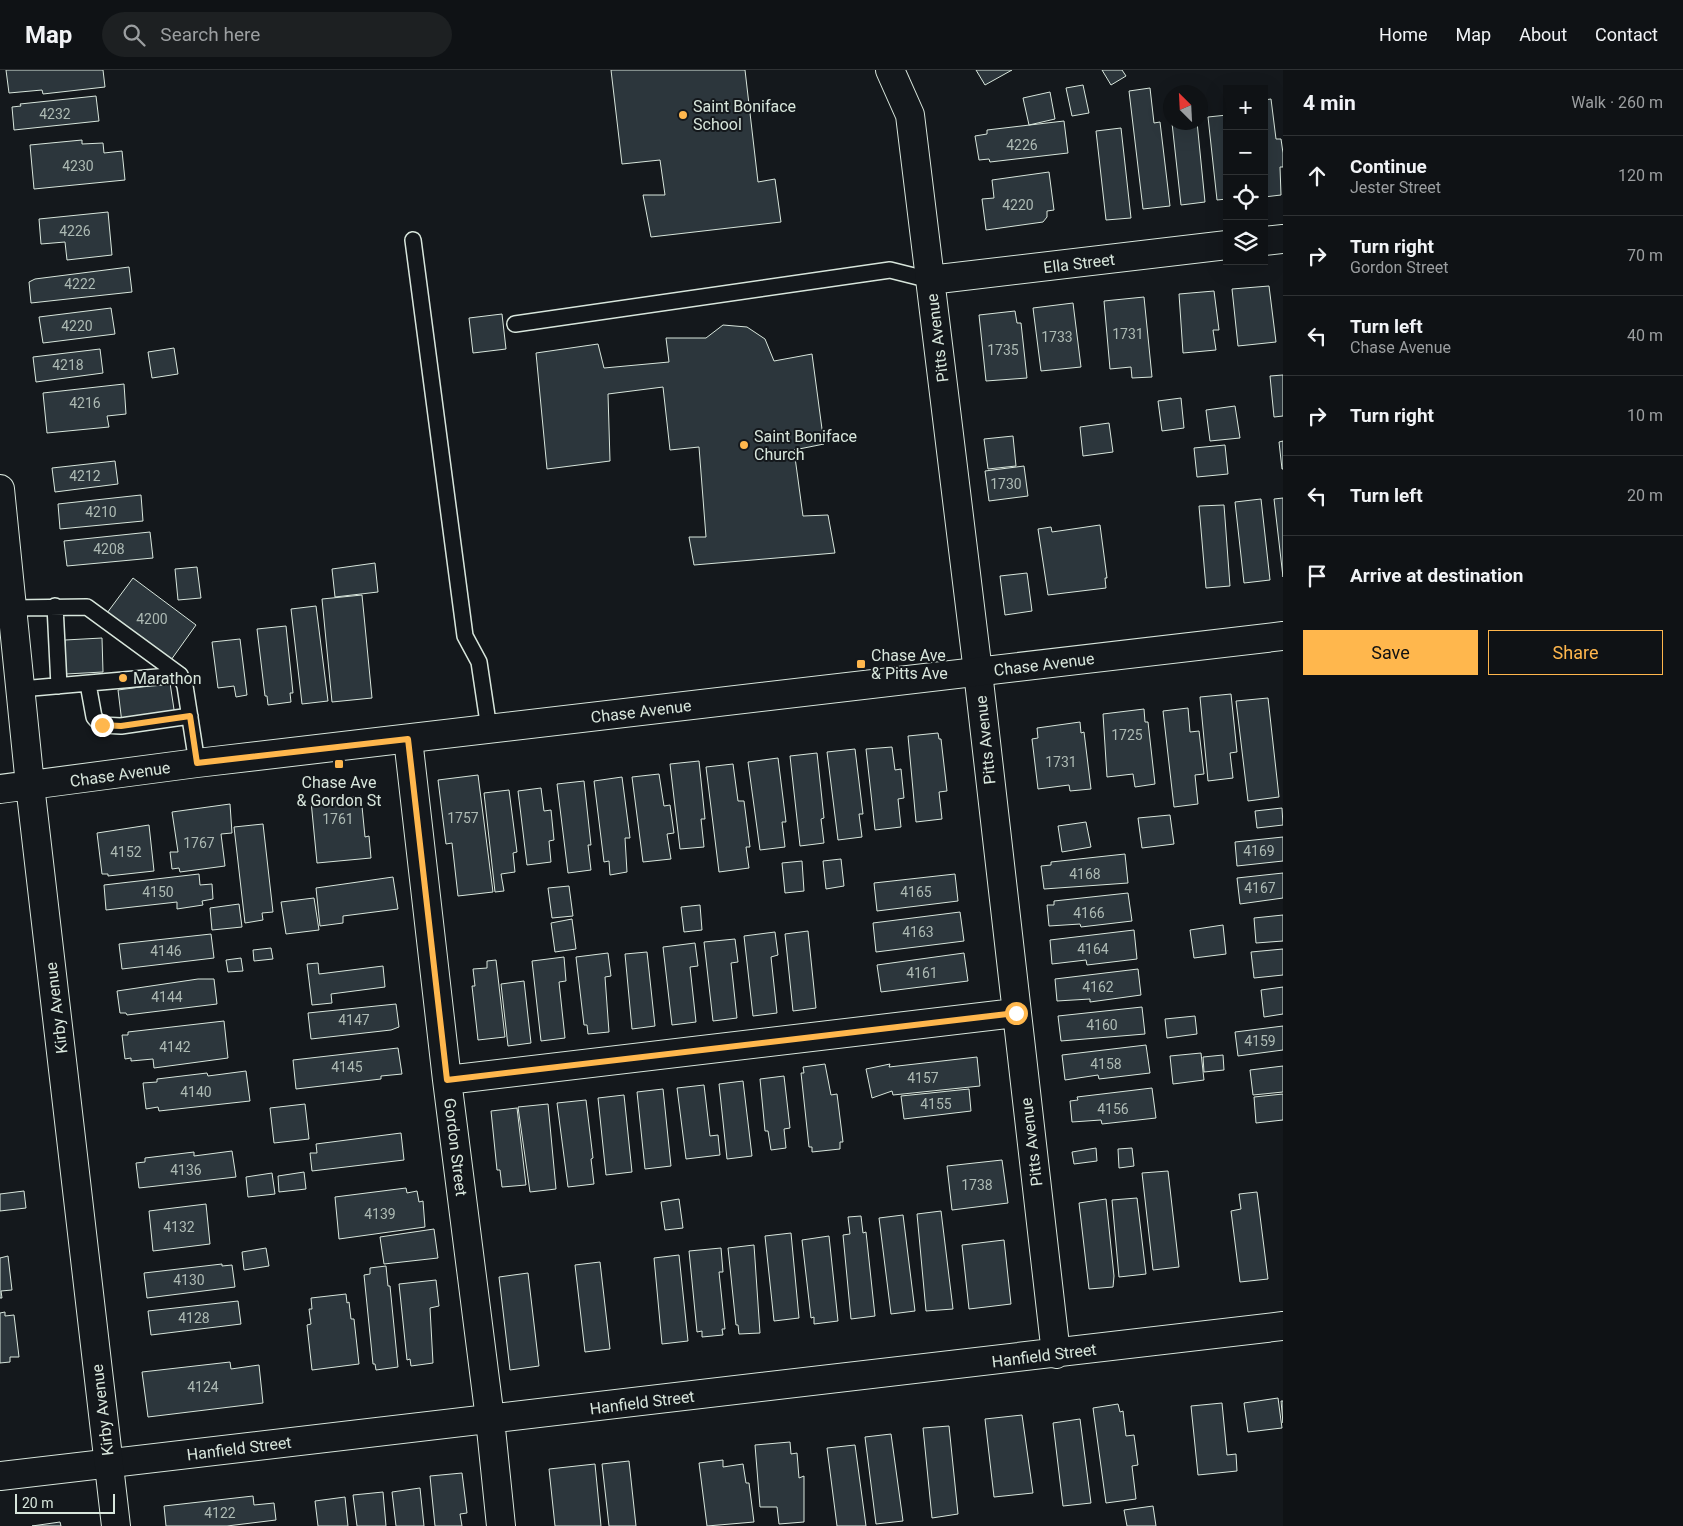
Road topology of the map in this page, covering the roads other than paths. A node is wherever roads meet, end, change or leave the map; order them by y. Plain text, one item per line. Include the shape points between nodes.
1 (890, 70) edge
2 (1283, 239) edge
3 (413, 240) dead end
4 (1268, 241) edge
5 (1223, 245) edge
6 (930, 280) junction
7 (515, 324) dead end
8 (0, 489) edge
9 (56, 606) junction
10 (12, 608) junction
11 (1283, 636) edge
12 (978, 672) junction
13 (180, 676) junction
14 (88, 684) junction
15 (59, 686) junction
16 (21, 690) junction
17 (190, 716) junction
18 (489, 729) junction
19 (408, 739) junction
20 (197, 763) junction
21 (30, 785) junction
22 (0, 789) edge
23 (1016, 1013) junction
24 (447, 1080) junction
25 (1283, 1326) edge
26 (1056, 1354) junction
27 (490, 1419) junction
28 (108, 1464) junction
29 (0, 1476) edge
30 (116, 1526) edge
31 (501, 1526) edge

1 - 6 street, Pitts Avenue via 910,115
2 - 4 street
3 - 18 lane via 465,636 479,662
5 - 6 street, Ella Street
6 - 7 lane via 890,270
6 - 12 street, Pitts Avenue
8 - 10 street, Kirby Avenue
9 - 10 lane
9 - 13 lane via 87,606
9 - 15 lane
10 - 16 street, Kirby Avenue
11 - 12 street, Chase Avenue
12 - 18 street, Chase Avenue
12 - 23 street, Pitts Avenue
13 - 14 lane
13 - 17 lane
14 - 15 lane
14 - 17 lane via 94,717 102,725 121,726
15 - 16 lane
16 - 21 street, Kirby Avenue
17 - 20 lane
18 - 19 street, Chase Avenue
19 - 20 street, Chase Avenue
19 - 24 street, Gordon Street
20 - 21 street, Chase Avenue
21 - 22 street, Chase Avenue
21 - 28 street, Kirby Avenue
23 - 24 street
23 - 26 street, Pitts Avenue
24 - 27 street, Gordon Street
25 - 26 street, Hanfield Street
26 - 27 street, Hanfield Street
27 - 28 street, Hanfield Street
27 - 31 street, Gordon Street
28 - 29 street, Hanfield Street
28 - 30 street, Kirby Avenue

